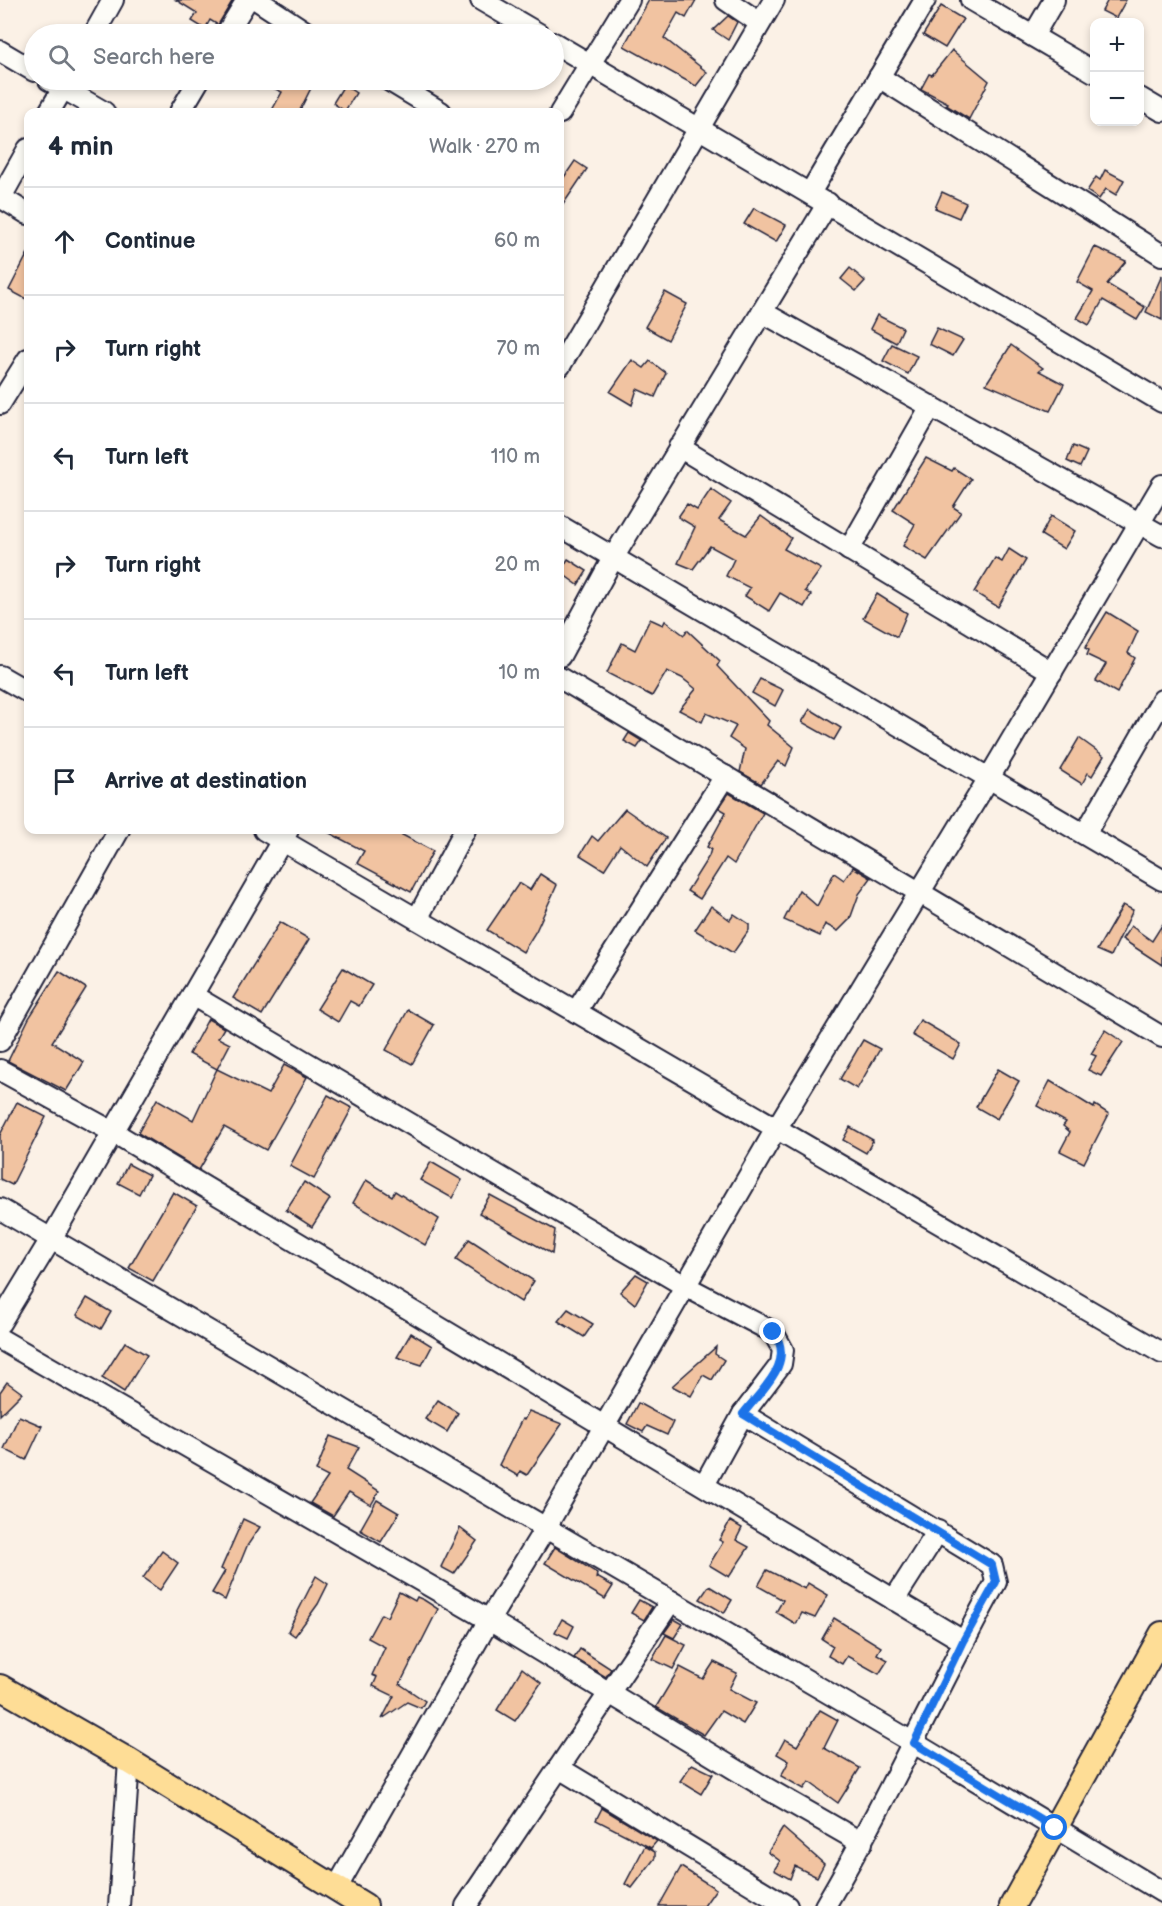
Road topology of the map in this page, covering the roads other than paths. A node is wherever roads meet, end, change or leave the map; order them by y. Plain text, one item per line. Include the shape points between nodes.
1 (113, 0) edge
2 (247, 0) edge
3 (257, 0) edge
4 (481, 0) edge
5 (629, 0) edge
6 (726, 0) edge
7 (774, 0) edge
8 (925, 0) edge
9 (971, 0) edge
10 (1054, 0) edge
11 (760, 23) junction
12 (99, 24) edge
13 (232, 24) edge
14 (294, 24) edge
15 (522, 24) edge
16 (1033, 36) junction
17 (564, 49) edge
18 (0, 51) edge
19 (590, 64) junction
20 (24, 65) edge
21 (1090, 69) edge
22 (879, 77) junction
23 (57, 90) edge
24 (72, 90) edge
25 (193, 90) edge
26 (405, 90) edge
27 (1144, 100) edge
28 (50, 108) edge
29 (99, 108) edge
30 (182, 108) edge
31 (434, 108) edge
32 (563, 108) edge
33 (1162, 111) edge
34 (699, 129) junction
35 (24, 156) edge
36 (810, 193) junction
37 (0, 198) edge
38 (828, 203) junction
39 (24, 212) edge
40 (1162, 254) edge
41 (762, 312) junction
42 (564, 359) edge
43 (24, 365) edge
44 (1162, 402) edge
45 (0, 404) edge
46 (931, 406) junction
47 (679, 447) junction
48 (1162, 485) edge
49 (1140, 523) junction
50 (564, 528) edge
51 (1162, 536) edge
52 (849, 550) junction
53 (613, 558) junction
54 (564, 649) edge
55 (1052, 672) junction
56 (0, 676) edge
57 (564, 680) edge
58 (24, 690) edge
59 (1162, 700) edge
60 (1154, 730) edge
61 (725, 776) junction
62 (989, 778) junction
63 (116, 834) edge
64 (463, 834) edge
65 (1084, 834) junction
66 (285, 835) edge
67 (1162, 880) edge
68 (920, 892) junction
69 (417, 919) junction
70 (192, 995) junction
71 (7, 1009) edge
72 (576, 1012) junction
73 (1162, 1037) edge
74 (0, 1041) edge
75 (0, 1070) edge
76 (776, 1129) junction
77 (113, 1132) junction
78 (0, 1209) edge
79 (51, 1239) junction
80 (685, 1286) junction
81 (0, 1323) edge
82 (0, 1339) edge
83 (1162, 1353) edge
84 (743, 1414) junction
85 (604, 1427) junction
86 (704, 1485) junction
87 (546, 1527) junction
88 (938, 1531) junction
89 (894, 1600) junction
90 (671, 1601) junction
91 (489, 1620) junction
92 (1162, 1634) edge
93 (963, 1641) junction
94 (0, 1687) edge
95 (609, 1693) junction
96 (914, 1743) junction
97 (129, 1761) junction
98 (559, 1768) junction
99 (1055, 1828) junction
100 (862, 1843) junction
101 (336, 1889) junction
102 (1162, 1892) edge
103 (119, 1906) edge
104 (365, 1906) edge
105 (466, 1906) edge
106 (787, 1906) edge
107 (825, 1906) edge
108 (1012, 1906) edge

1 - 12 street
2 - 13 street
3 - 14 street
4 - 15 street
5 - 19 street
6 - 11 street
7 - 11 street
8 - 22 street
9 - 16 street
10 - 16 street
11 - 34 street
16 - 21 street
17 - 19 street
18 - 20 street
19 - 32 street
19 - 34 street
22 - 36 street
22 - 40 street
23 - 28 street
24 - 29 street
25 - 30 street
26 - 31 street
27 - 33 street
34 - 36 street
34 - 42 street
35 - 37 street
36 - 38 street
37 - 39 street
38 - 41 street
38 - 44 street
41 - 46 street
41 - 47 street
43 - 45 street
46 - 49 street
46 - 52 street
47 - 52 street
47 - 53 street
48 - 49 street
49 - 51 street
49 - 55 street
50 - 53 street
52 - 55 street
53 - 54 street
53 - 62 street
55 - 62 street
56 - 58 street
57 - 61 street
59 - 60 street
60 - 65 street
61 - 68 street
61 - 72 street
62 - 65 street
62 - 68 street
63 - 71 street
64 - 69 street
65 - 67 street
66 - 69 street
66 - 70 street
68 - 73 street
68 - 76 street
69 - 72 street
70 - 77 street
70 - 80 street
71 - 74 street
72 - 76 street
75 - 77 street
76 - 80 street
76 - 83 street
77 - 79 street
77 - 85 street
78 - 79 street
79 - 81 street
79 - 87 street
80 - 84 street via 773,1332 780,1341 781,1364
80 - 85 street
82 - 91 street
84 - 86 street
84 - 88 street
85 - 86 street
85 - 87 street
86 - 89 street
87 - 90 street
87 - 91 street
88 - 89 street
88 - 93 street via 992,1565 995,1572 996,1582
89 - 93 street
90 - 95 street
90 - 96 street
91 - 95 street
91 - 101 street
92 - 99 main road
93 - 96 street
94 - 97 main road
95 - 98 street
95 - 100 street
96 - 99 street
96 - 100 street
97 - 101 main road
97 - 103 street
98 - 105 street
98 - 106 street
99 - 102 street
99 - 108 main road
100 - 107 street
101 - 104 main road

